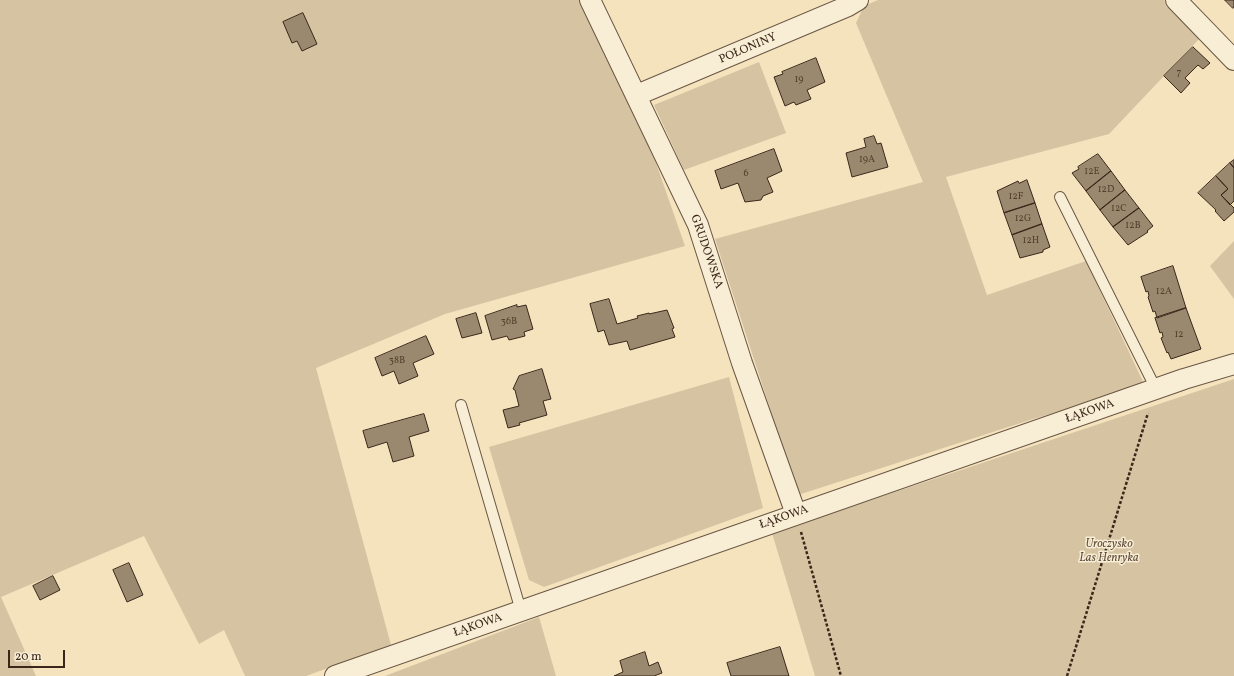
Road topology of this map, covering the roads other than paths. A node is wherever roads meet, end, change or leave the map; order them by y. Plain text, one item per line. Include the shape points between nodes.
1 (590, 0) edge
2 (858, 0) edge
3 (1176, 0) edge
4 (1234, 60) edge
5 (637, 95) junction
6 (1060, 196) dead end
7 (1234, 364) edge
8 (1156, 388) junction
9 (461, 404) dead end
10 (796, 514) junction
11 (521, 611) junction
12 (335, 676) edge

1 - 5 street, GRUDOWSKA
2 - 5 street, POŁONINY
3 - 4 street
5 - 10 street, GRUDOWSKA via 698,225 742,363
6 - 8 lane
7 - 8 street, ŁĄKOWA
8 - 10 street, ŁĄKOWA
9 - 11 lane
10 - 11 street, ŁĄKOWA
11 - 12 street, ŁĄKOWA

